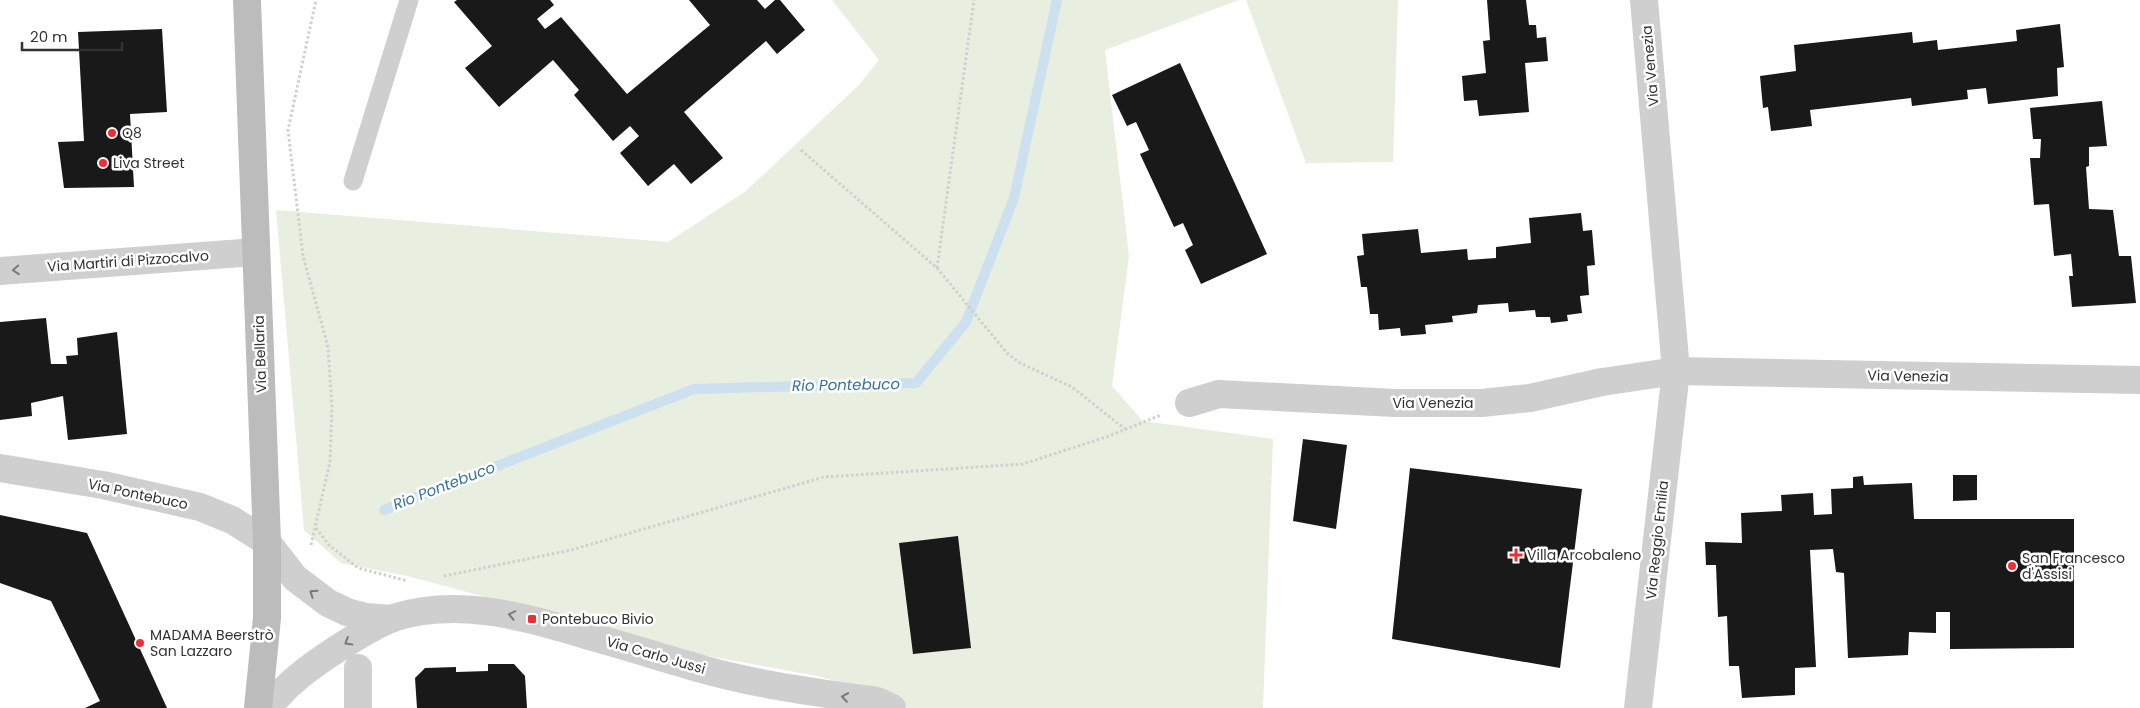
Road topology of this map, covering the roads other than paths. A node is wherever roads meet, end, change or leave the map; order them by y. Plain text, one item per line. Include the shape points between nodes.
1 (247, 0) edge
2 (409, 0) edge
3 (1644, 0) edge
4 (353, 180) dead end
5 (256, 252) junction
6 (0, 271) edge
7 (1676, 371) junction
8 (2140, 380) edge
9 (1189, 403) road end
10 (0, 468) edge
11 (268, 542) junction
12 (391, 619) junction
13 (358, 668) dead end
14 (258, 708) edge
15 (268, 708) edge
16 (358, 708) edge
17 (892, 708) edge
18 (1638, 708) edge

1 - 5 street, Via Bellaria
2 - 4 lane
3 - 7 street, Via Venezia
5 -> 6 street, Via Martiri di Pizzocalvo
5 - 11 street, Via Bellaria
7 - 8 street, Via Venezia
7 - 9 street, Via Venezia via 1602,382 1530,398 1481,403 1394,403 1219,394
7 - 18 street, Via Reggio Emilia
10 - 11 street, Via Pontebuco via 103,485 200,507 232,520
12 -> 11 street, Via Carlo Jussi via 366,617 328,603 295,578
11 - 14 street, Via Bellaria via 267,618
12 -> 15 street, Via Carlo Jussi via 317,662 286,687
17 -> 12 street, Via Carlo Jussi via 877,701 761,684 532,619 489,610 440,610
13 - 16 street

